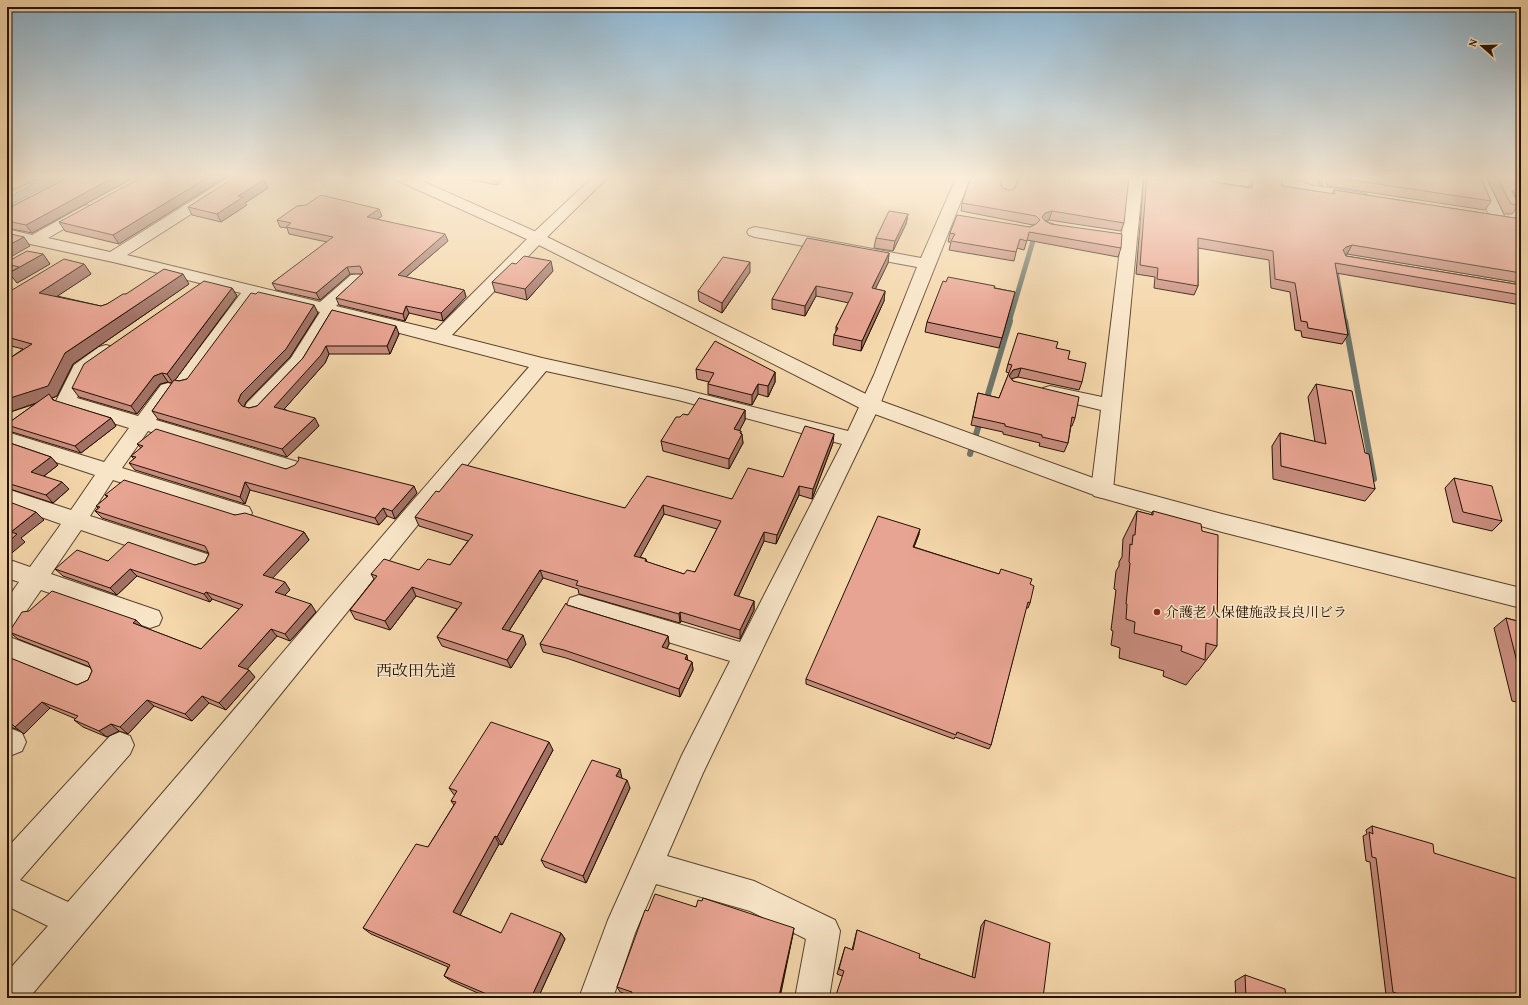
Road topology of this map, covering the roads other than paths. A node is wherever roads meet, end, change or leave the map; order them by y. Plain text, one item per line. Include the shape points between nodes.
1 (65, 223) edge
2 (166, 223) edge
3 (503, 223) edge
4 (553, 223) edge
5 (949, 223) edge
6 (1125, 223) edge
7 (755, 232) dead end
8 (7, 234) edge
9 (537, 238) junction
10 (34, 240) junction
11 (85, 252) junction
12 (113, 257) junction
13 (66, 263) edge
14 (927, 264) junction
15 (357, 279) edge
16 (207, 281) junction
17 (251, 291) junction
18 (188, 294) edge
19 (327, 309) junction
20 (440, 337) junction
21 (119, 342) edge
22 (542, 364) junction
23 (1032, 388) edge
24 (871, 405) junction
25 (1112, 406) junction
26 (254, 408) edge
27 (143, 423) junction
28 (7, 439) edge
29 (854, 440) junction
30 (291, 467) edge
31 (109, 470) junction
32 (1102, 490) junction
33 (7, 497) edge
34 (241, 513) edge
35 (76, 520) junction
36 (202, 562) edge
37 (7, 568) edge
38 (35, 578) junction
39 (1521, 598) edge
40 (579, 604) dead end
41 (7, 618) edge
42 (150, 618) dead end
43 (7, 647) edge
44 (747, 655) junction
45 (86, 678) dead end
46 (120, 745) dead end
47 (648, 866) junction
48 (7, 871) edge
49 (7, 890) edge
50 (73, 921) junction
51 (7, 998) edge
52 (596, 998) edge
53 (812, 998) edge

1 - 10 street
2 - 12 street
3 - 9 street
4 - 9 street
5 - 14 street
6 - 25 street via 1122,238
7 - 14 street
8 - 10 street
9 - 20 street
9 - 24 street
10 - 11 street
11 - 12 street
11 - 13 street
12 - 16 street
14 - 24 street
15 - 19 street
16 - 17 street
16 - 18 street
17 - 19 street
17 - 27 street via 176,386
19 - 20 street
19 - 26 street via 299,361
20 - 22 street
21 - 27 street via 81,368 66,401 131,422
22 - 29 street via 678,394
22 - 50 street
23 - 25 street
24 - 29 street
24 - 32 street
25 - 32 street
27 - 30 street
27 - 31 street
28 - 31 street
29 - 44 street
31 - 34 street
31 - 35 street
32 - 39 street via 1222,524
33 - 35 street
35 - 36 street
35 - 38 street
37 - 38 street
38 - 41 street
38 - 42 street
40 - 44 street
43 - 45 street
44 - 47 street via 692,765
46 - 48 street
47 - 52 street via 619,931
47 - 53 street via 754,898 824,931
49 - 50 street
50 - 51 street

